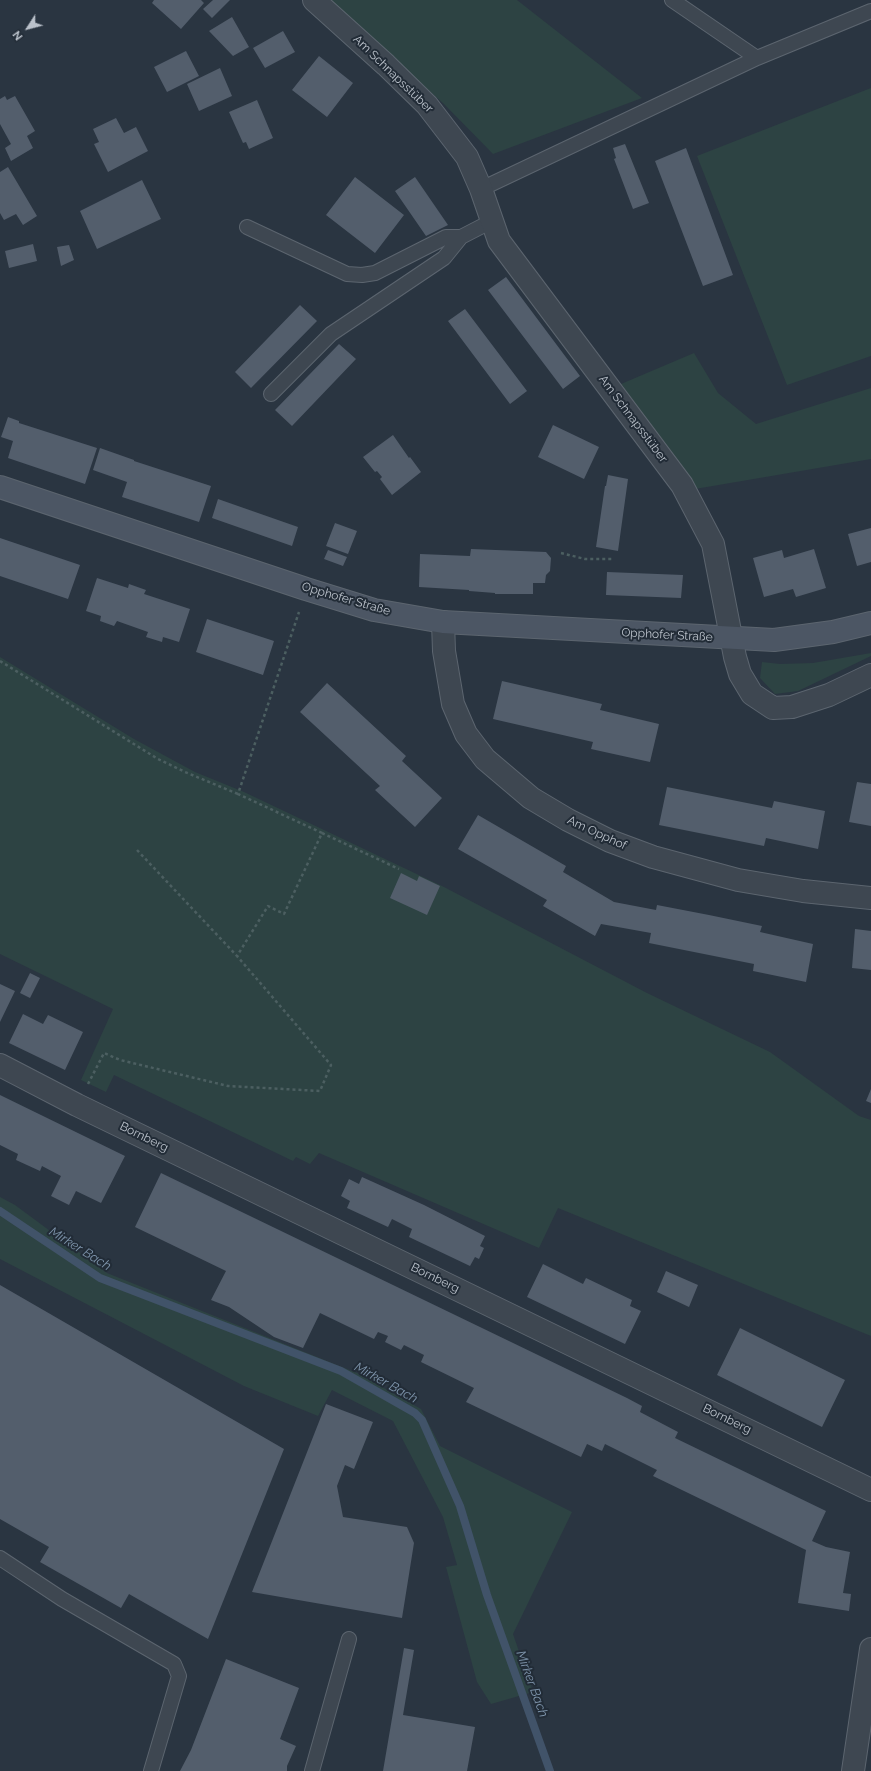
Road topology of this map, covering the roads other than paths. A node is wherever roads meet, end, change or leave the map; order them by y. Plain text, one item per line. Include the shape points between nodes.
1 (314, 0) edge
2 (672, 0) edge
3 (871, 11) edge
4 (757, 58) junction
5 (481, 189) junction
6 (492, 221) junction
7 (247, 227) dead end
8 (461, 237) junction
9 (271, 394) dead end
10 (0, 487) edge
11 (443, 622) junction
12 (871, 623) edge
13 (732, 638) junction
14 (871, 675) edge
15 (871, 898) edge
16 (0, 1065) edge
17 (871, 1490) edge
18 (0, 1558) edge
19 (349, 1639) dead end
20 (871, 1649) edge
21 (151, 1771) edge
22 (312, 1771) edge
23 (854, 1771) edge

1 - 5 street, Am Schnapsstüber via 428,105 467,157
2 - 4 lane
3 - 4 lane
4 - 5 lane
5 - 6 street, Am Schnapsstüber
6 - 8 lane
6 - 13 street, Am Schnapsstüber via 499,241 682,485 713,544
7 - 8 lane via 347,274 362,275 375,273 446,237
8 - 9 lane via 444,258 331,334
10 - 11 street, Opphofer Straße via 366,607
11 - 13 street, Opphofer Straße
11 - 15 street, Am Opphof via 444,651 453,704 466,734 485,758 531,798 610,841 652,857 738,880 803,891
12 - 13 street, Opphofer Straße via 833,632 774,640
13 - 14 street via 740,674 752,694 773,708 792,707 829,696
16 - 17 street, Bornberg
18 - 21 lane via 174,1664 179,1676
19 - 22 lane
20 - 23 street

